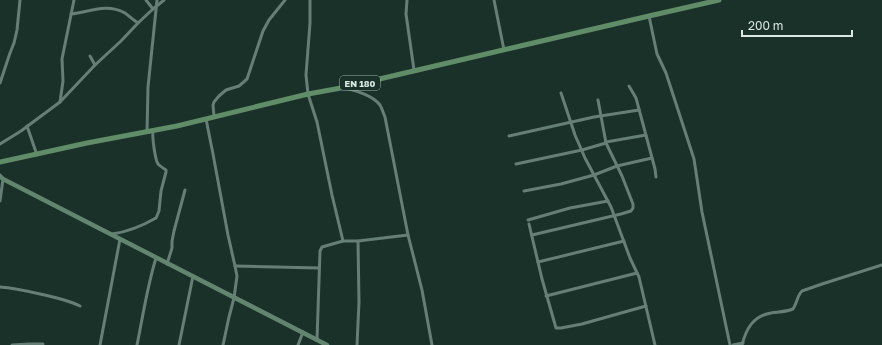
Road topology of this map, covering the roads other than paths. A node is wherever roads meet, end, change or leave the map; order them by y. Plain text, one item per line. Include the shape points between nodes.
1 (20, 0) edge
2 (74, 0) edge
3 (146, 0) edge
4 (157, 0) edge
5 (164, 0) edge
6 (285, 0) edge
7 (310, 0) edge
8 (407, 0) edge
9 (494, 0) edge
10 (719, 0) edge
11 (156, 6) junction
12 (152, 9) junction
13 (71, 14) junction
14 (649, 16) junction
15 (138, 23) junction
16 (504, 50) junction
17 (90, 56) dead end
18 (95, 65) junction
19 (414, 70) junction
20 (1, 78) edge
21 (0, 83) edge
22 (629, 86) dead end
23 (341, 88) junction
24 (561, 93) dead end
25 (308, 94) junction
26 (598, 100) dead end
27 (60, 102) junction
28 (640, 110) junction
29 (601, 115) junction
30 (214, 116) junction
31 (206, 119) junction
32 (570, 122) junction
33 (27, 126) junction
34 (153, 130) junction
35 (146, 132) junction
36 (646, 135) junction
37 (509, 136) dead end
38 (606, 142) junction
39 (0, 144) edge
40 (582, 150) junction
41 (37, 155) junction
42 (652, 158) junction
43 (0, 162) edge
44 (516, 164) dead end
45 (617, 166) junction
46 (594, 175) junction
47 (656, 177) dead end
48 (2, 178) edge
49 (185, 190) dead end
50 (524, 191) dead end
51 (0, 201) edge
52 (608, 202) junction
53 (614, 215) junction
54 (528, 220) dead end
55 (529, 224) dead end
56 (110, 234) junction
57 (408, 235) junction
58 (532, 235) junction
59 (120, 239) junction
60 (343, 241) junction
61 (358, 241) junction
62 (624, 241) junction
63 (156, 258) junction
64 (538, 262) junction
65 (167, 264) junction
66 (882, 265) edge
67 (235, 266) junction
68 (319, 268) junction
69 (637, 273) junction
70 (193, 276) junction
71 (0, 287) edge
72 (546, 296) junction
73 (234, 298) junction
74 (80, 306) dead end
75 (646, 306) junction
76 (303, 332) junction
77 (317, 340) junction
78 (43, 344) edge
79 (742, 344) edge
80 (12, 345) edge
81 (100, 345) edge
82 (137, 345) edge
83 (179, 345) edge
84 (223, 345) edge
85 (298, 345) edge
86 (327, 345) edge
87 (357, 345) edge
88 (432, 345) edge
89 (655, 345) edge
90 (730, 345) edge
91 (733, 345) edge

1 - 20 street via 16,36
2 - 13 street
3 - 12 street
4 - 11 street
5 - 11 street
6 - 30 street via 263,31 249,76 239,86 226,90 219,96 213,105
7 - 25 street via 306,75
8 - 19 street via 406,14
9 - 16 street
10 - 14 main road, EN 180
11 - 12 street
11 - 35 street
12 - 15 street
13 - 15 street via 108,8 123,12
13 - 27 street via 62,59 63,82
14 - 16 main road, EN 180
14 - 90 street via 657,54 666,73 694,159 702,212
15 - 18 street
16 - 19 main road, EN 180
17 - 18 street
18 - 27 street
19 - 23 main road, EN 180
20 - 21 street
22 - 28 street
23 - 25 main road, EN 180
23 - 57 street via 362,94 381,106
24 - 32 street
25 - 30 main road, EN 180
25 - 60 street via 317,122
26 - 29 street
27 - 33 street
28 - 29 street
28 - 36 street
29 - 32 street
29 - 38 street
30 - 31 main road, EN 180
31 - 34 main road, EN 180
31 - 67 street
32 - 37 street
32 - 40 street
33 - 39 street
33 - 41 street
34 - 35 main road, EN 180
34 - 56 street via 156,161 166,172 156,218 140,227
35 - 41 main road, EN 180
36 - 38 street
36 - 42 street
38 - 40 street
38 - 45 street
40 - 44 street
40 - 46 street
41 - 43 main road, EN 180
42 - 45 street
42 - 47 street
45 - 46 street
45 - 53 street via 633,208 631,211
46 - 50 street
46 - 52 street
48 - 51 street
48 - 56 street
49 - 65 street
52 - 53 street
52 - 54 street via 570,208
53 - 58 street
53 - 62 street
55 - 58 street
56 - 59 street
57 - 61 street
57 - 88 street
58 - 64 street
59 - 63 street
59 - 81 street
60 - 61 street
60 - 68 street via 322,247
61 - 87 street
62 - 64 street
62 - 69 street
63 - 65 street
63 - 82 street
64 - 72 street
65 - 70 street
66 - 79 street via 802,291 793,309 766,314 755,320 749,326
67 - 68 street
67 - 73 street via 237,276
68 - 77 street
69 - 72 street
69 - 75 street
70 - 73 street
70 - 83 street
71 - 74 street via 53,297
72 - 75 street via 557,329
73 - 76 street
73 - 84 street
75 - 89 street
76 - 77 street
76 - 85 street
77 - 86 street
78 - 80 street
79 - 91 street

